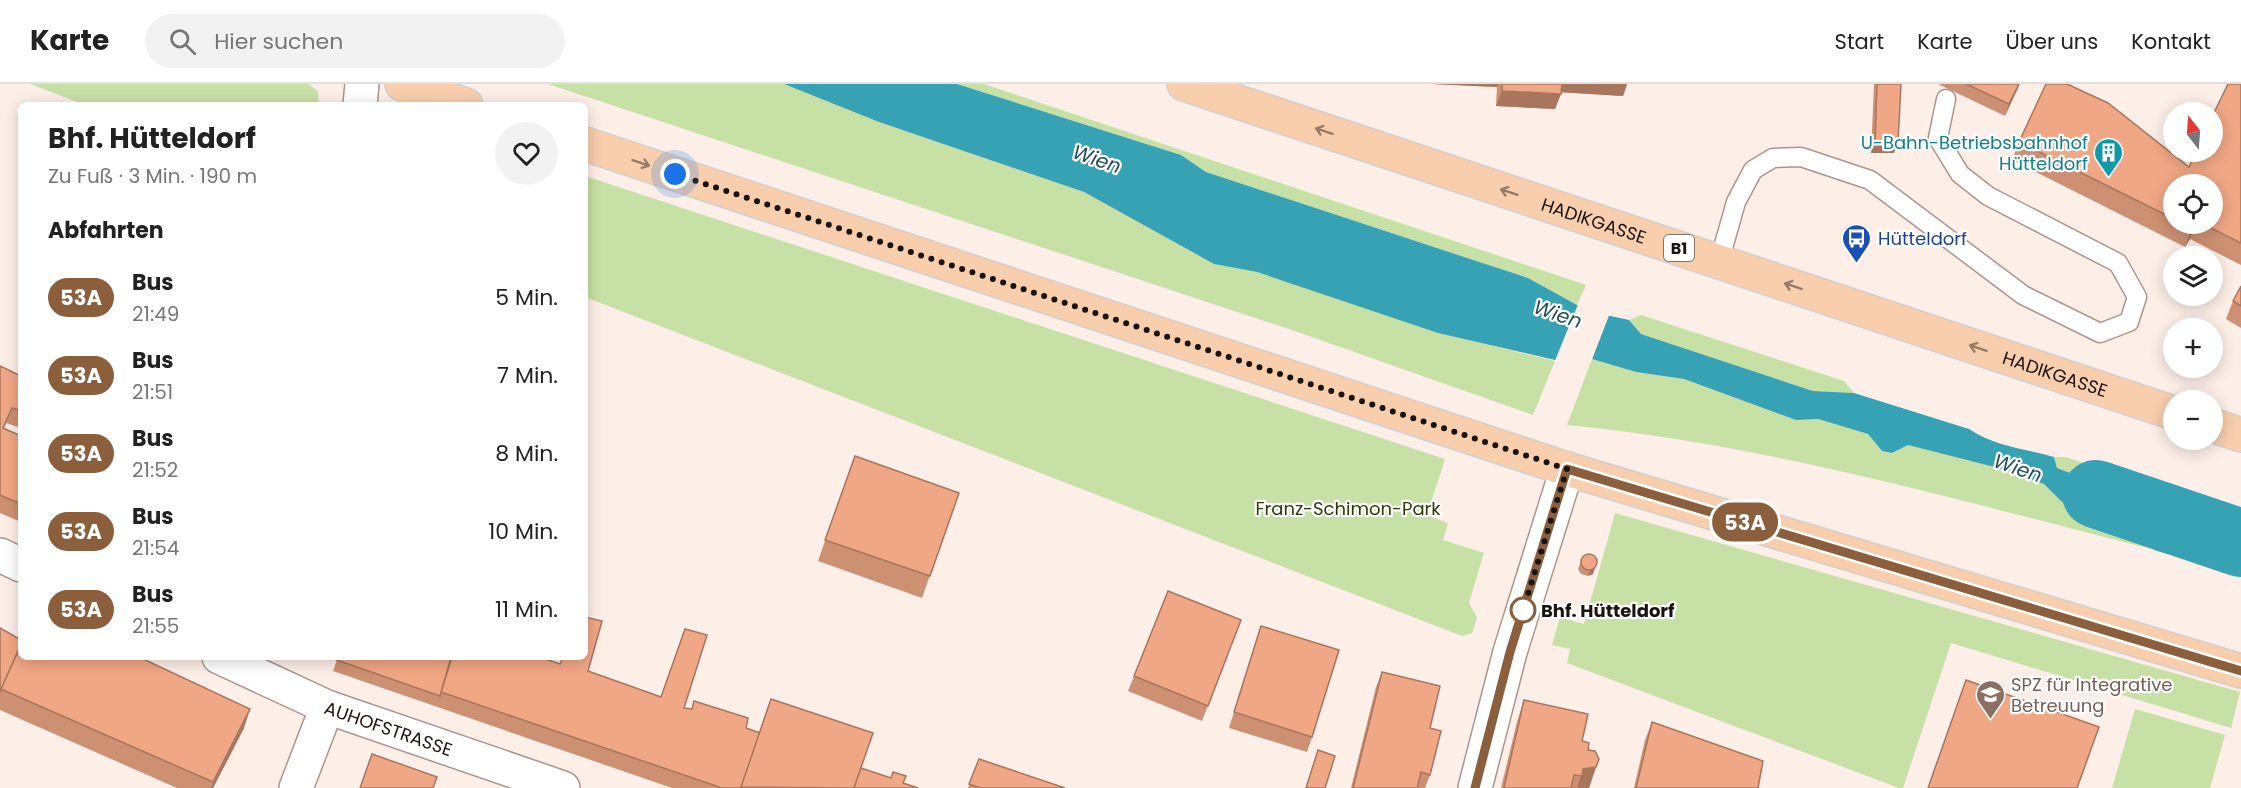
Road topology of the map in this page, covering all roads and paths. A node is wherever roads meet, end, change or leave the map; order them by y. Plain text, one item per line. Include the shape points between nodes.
1 (362, 84) edge
2 (402, 84) edge
3 (1184, 84) edge
4 (1947, 99) dead end
5 (360, 102) edge
6 (457, 102) edge
7 (588, 145) edge
8 (1719, 262) junction
9 (2163, 408) edge
10 (2223, 429) edge
11 (2241, 435) edge
12 (1567, 469) junction
13 (0, 555) edge
14 (18, 564) edge
15 (225, 660) edge
16 (2241, 671) edge
17 (327, 707) junction
18 (296, 788) edge
19 (563, 788) edge
20 (1475, 788) edge

1 - 5 street
2 - 6 main road
8 -> 3 main road, HADIKGASSE / B1
4 - 8 lane via 1938,138 1960,174 1988,196 2118,263 2137,297 2129,322 2100,333 2022,295 1870,180 1801,157 1773,158 1753,170 1736,202
7 -> 12 main road
9 -> 8 main road, HADIKGASSE / B1
10 - 11 main road
12 - 16 main road
12 - 20 street via 1510,652
13 - 14 street
15 - 17 street, AUHOFSTRASSE
17 - 18 street
17 - 19 street, AUHOFSTRASSE

